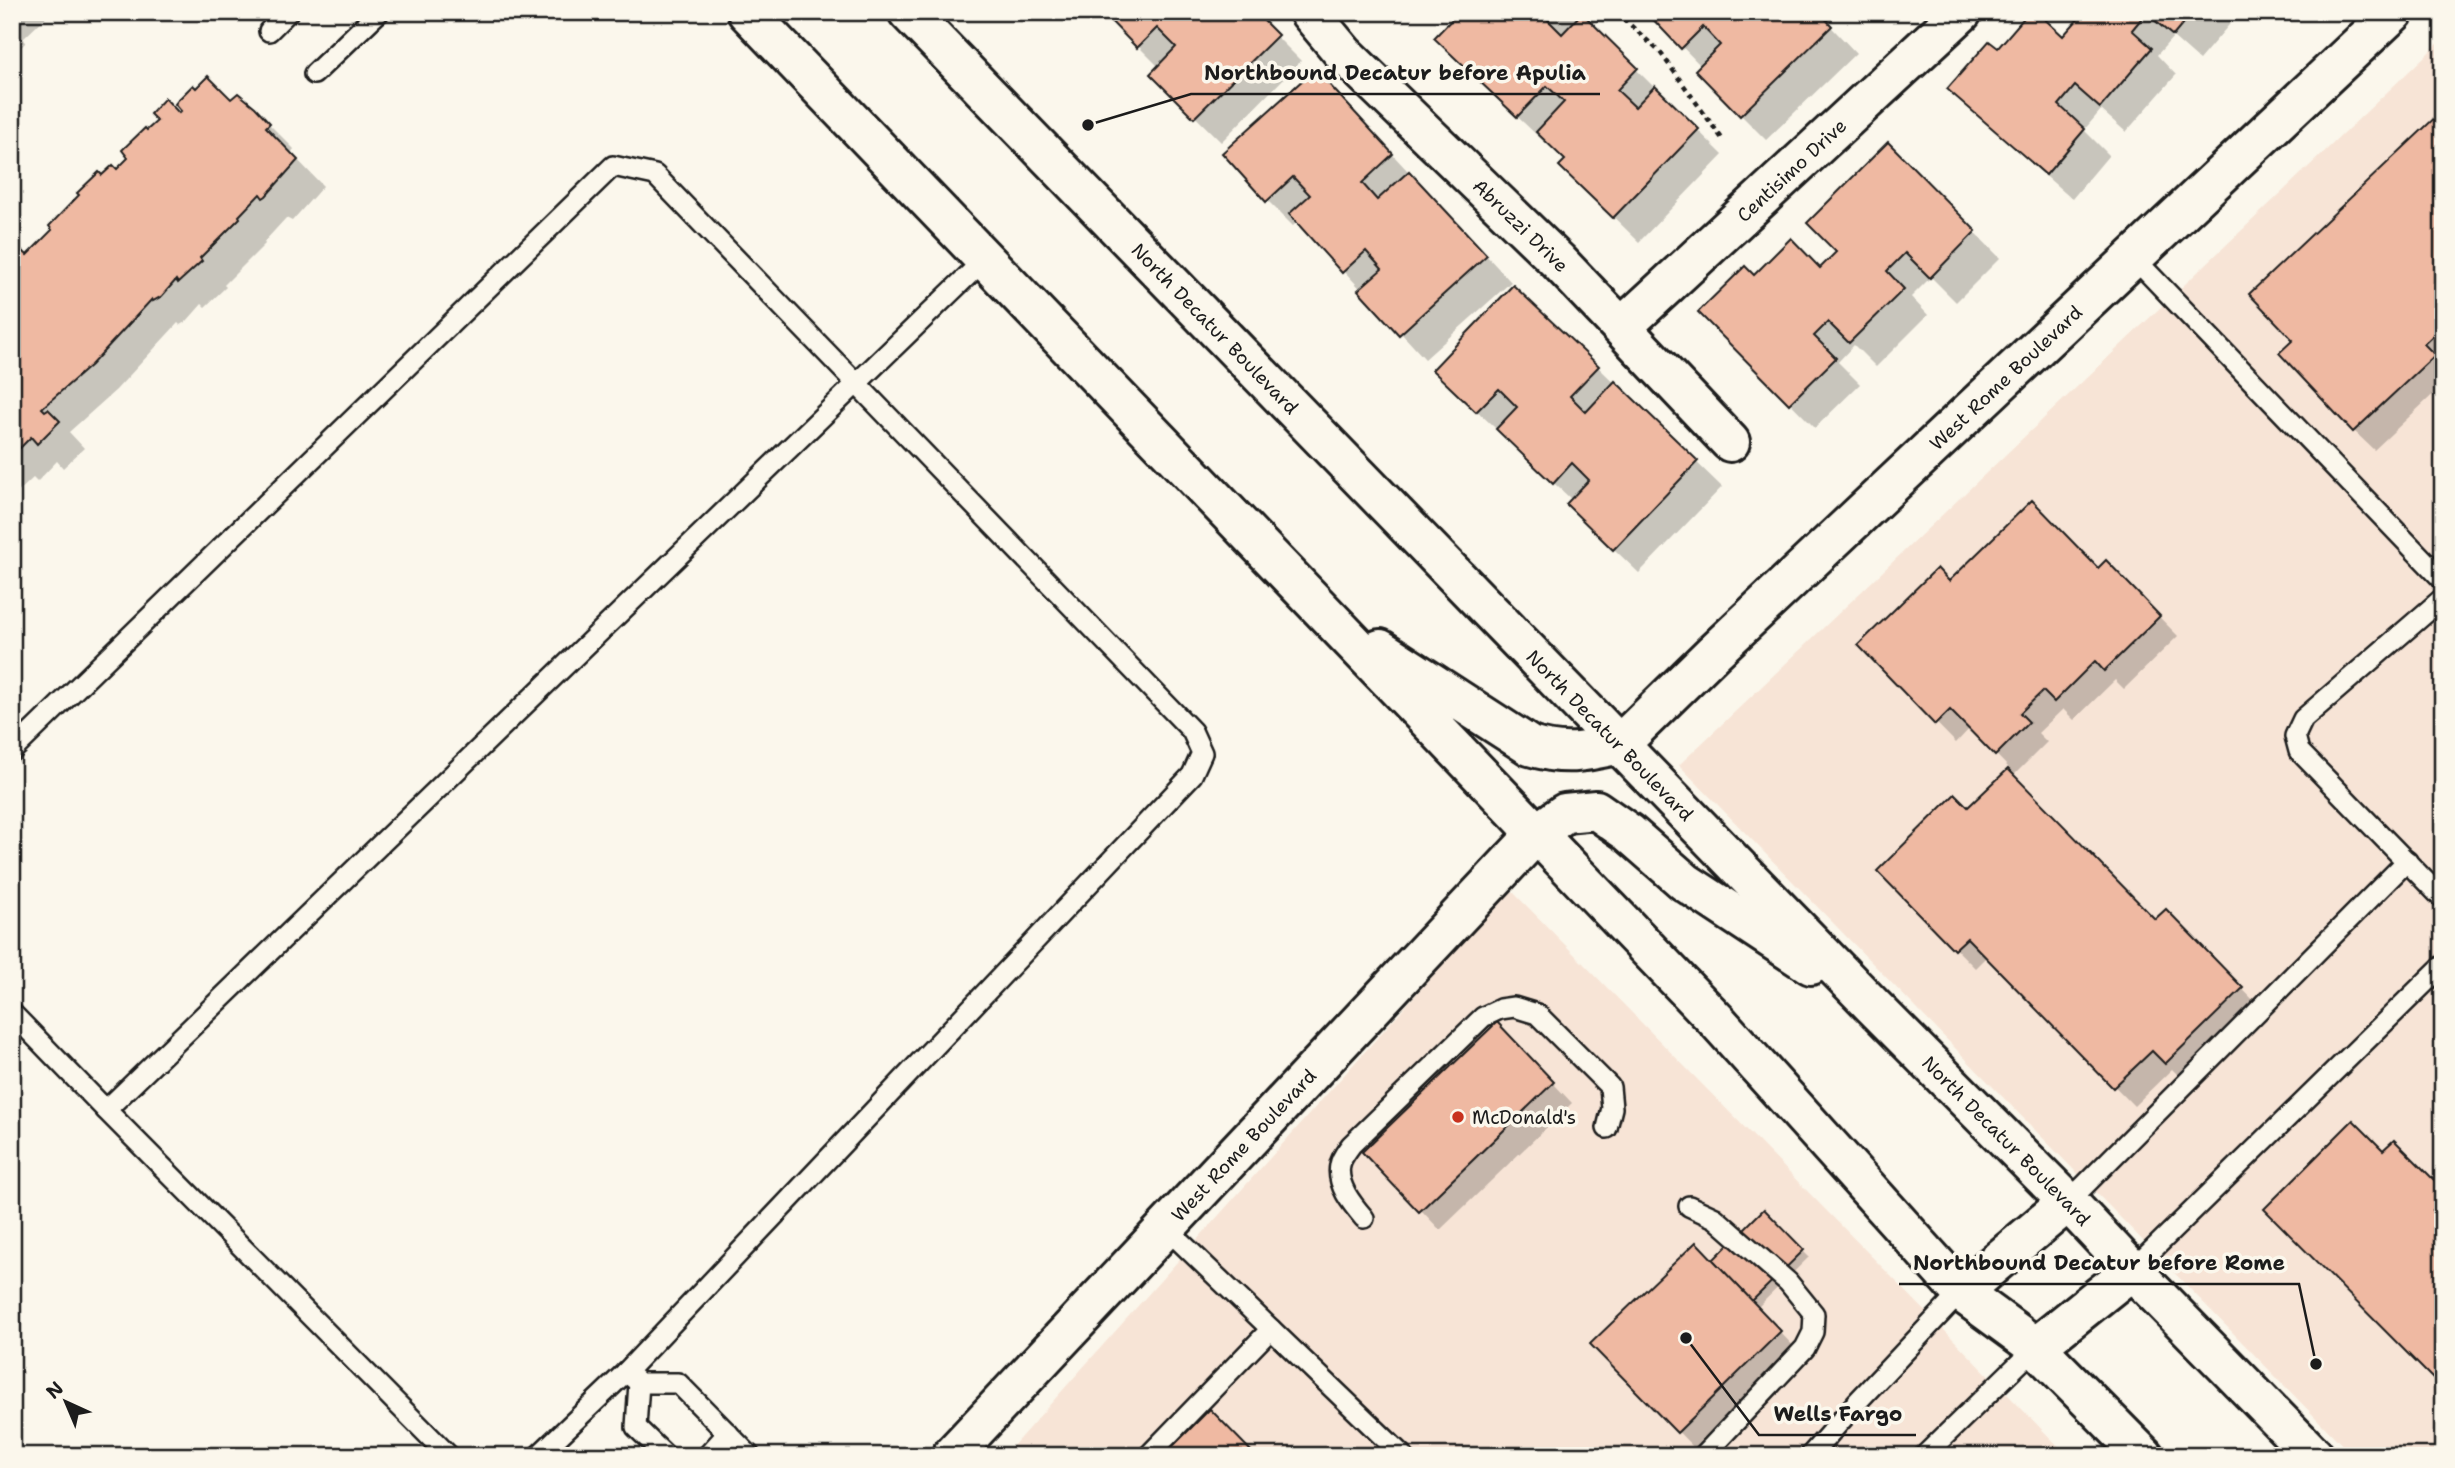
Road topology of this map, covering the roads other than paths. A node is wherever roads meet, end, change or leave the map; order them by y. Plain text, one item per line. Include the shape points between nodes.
1 (289, 12) edge
2 (379, 12) edge
3 (747, 12) edge
4 (908, 12) edge
5 (1309, 12) edge
6 (1962, 12) edge
7 (2394, 12) edge
8 (269, 31) dead end
9 (314, 74) dead end
10 (2133, 257) junction
11 (985, 259) junction
12 (1622, 327) junction
13 (856, 384) junction
14 (1730, 442) dead end
15 (2443, 580) edge
16 (2443, 597) edge
17 (1330, 617) junction
18 (1620, 744) junction
19 (12, 751) edge
20 (1537, 833) junction
21 (2407, 861) junction
22 (2443, 899) edge
23 (2443, 965) edge
24 (1872, 1005) junction
25 (12, 1013) edge
26 (106, 1110) junction
27 (1607, 1128) dead end
28 (2068, 1202) junction
29 (1689, 1206) dead end
30 (1364, 1218) dead end
31 (1165, 1227) junction
32 (2132, 1270) junction
33 (1961, 1292) junction
34 (1271, 1329) junction
35 (2036, 1347) junction
36 (632, 1377) junction
37 (728, 1433) junction
38 (449, 1456) edge
39 (538, 1456) edge
40 (666, 1456) edge
41 (706, 1456) edge
42 (750, 1456) edge
43 (951, 1456) edge
44 (1148, 1456) edge
45 (1403, 1456) edge
46 (1703, 1456) edge
47 (1810, 1456) edge
48 (1924, 1456) edge
49 (2144, 1456) edge
50 (2314, 1456) edge

1 - 8 lane
2 - 9 lane
3 - 11 main road
4 - 18 main road, North Decatur Boulevard
5 - 12 main road, Abruzzi Drive via 1344,54
6 - 12 main road, Centisimo Drive
7 - 10 main road, West Rome Boulevard
10 - 15 lane
10 - 18 main road, West Rome Boulevard
11 - 13 lane
11 - 17 main road
12 - 14 main road, Abruzzi Drive
13 - 19 lane via 655,175 613,166
13 - 26 lane
13 - 36 lane via 1192,730 1202,753 1192,775
16 - 21 lane via 2303,719 2294,736 2299,751
17 - 18 main road via 1530,746 1551,753 1580,754
17 - 20 main road
18 - 24 main road, North Decatur Boulevard
20 - 24 main road, West Rome Boulevard via 1565,813 1596,810 1629,832 1685,882
20 - 31 main road, West Rome Boulevard
20 - 33 main road via 1719,1023
21 - 22 lane
21 - 28 lane
23 - 32 lane
24 - 28 main road, North Decatur Boulevard
25 - 26 lane
26 - 38 lane
27 - 30 lane via 1612,1108 1609,1087 1537,1014 1514,1007 1500,1009 1483,1017 1351,1145 1340,1163 1339,1177 1351,1204
28 - 32 main road, North Decatur Boulevard
28 - 33 main road
29 - 46 lane via 1715,1218 1788,1282 1814,1314 1813,1332 1805,1348
31 - 34 lane
31 - 43 main road, West Rome Boulevard
32 - 35 main road
32 - 50 main road, North Decatur Boulevard
33 - 35 main road
33 - 47 lane
34 - 44 lane
34 - 45 lane
35 - 48 lane
35 - 49 main road
36 - 37 lane via 678,1383
36 - 39 lane
36 - 40 lane via 636,1427
37 - 41 lane
37 - 42 lane

